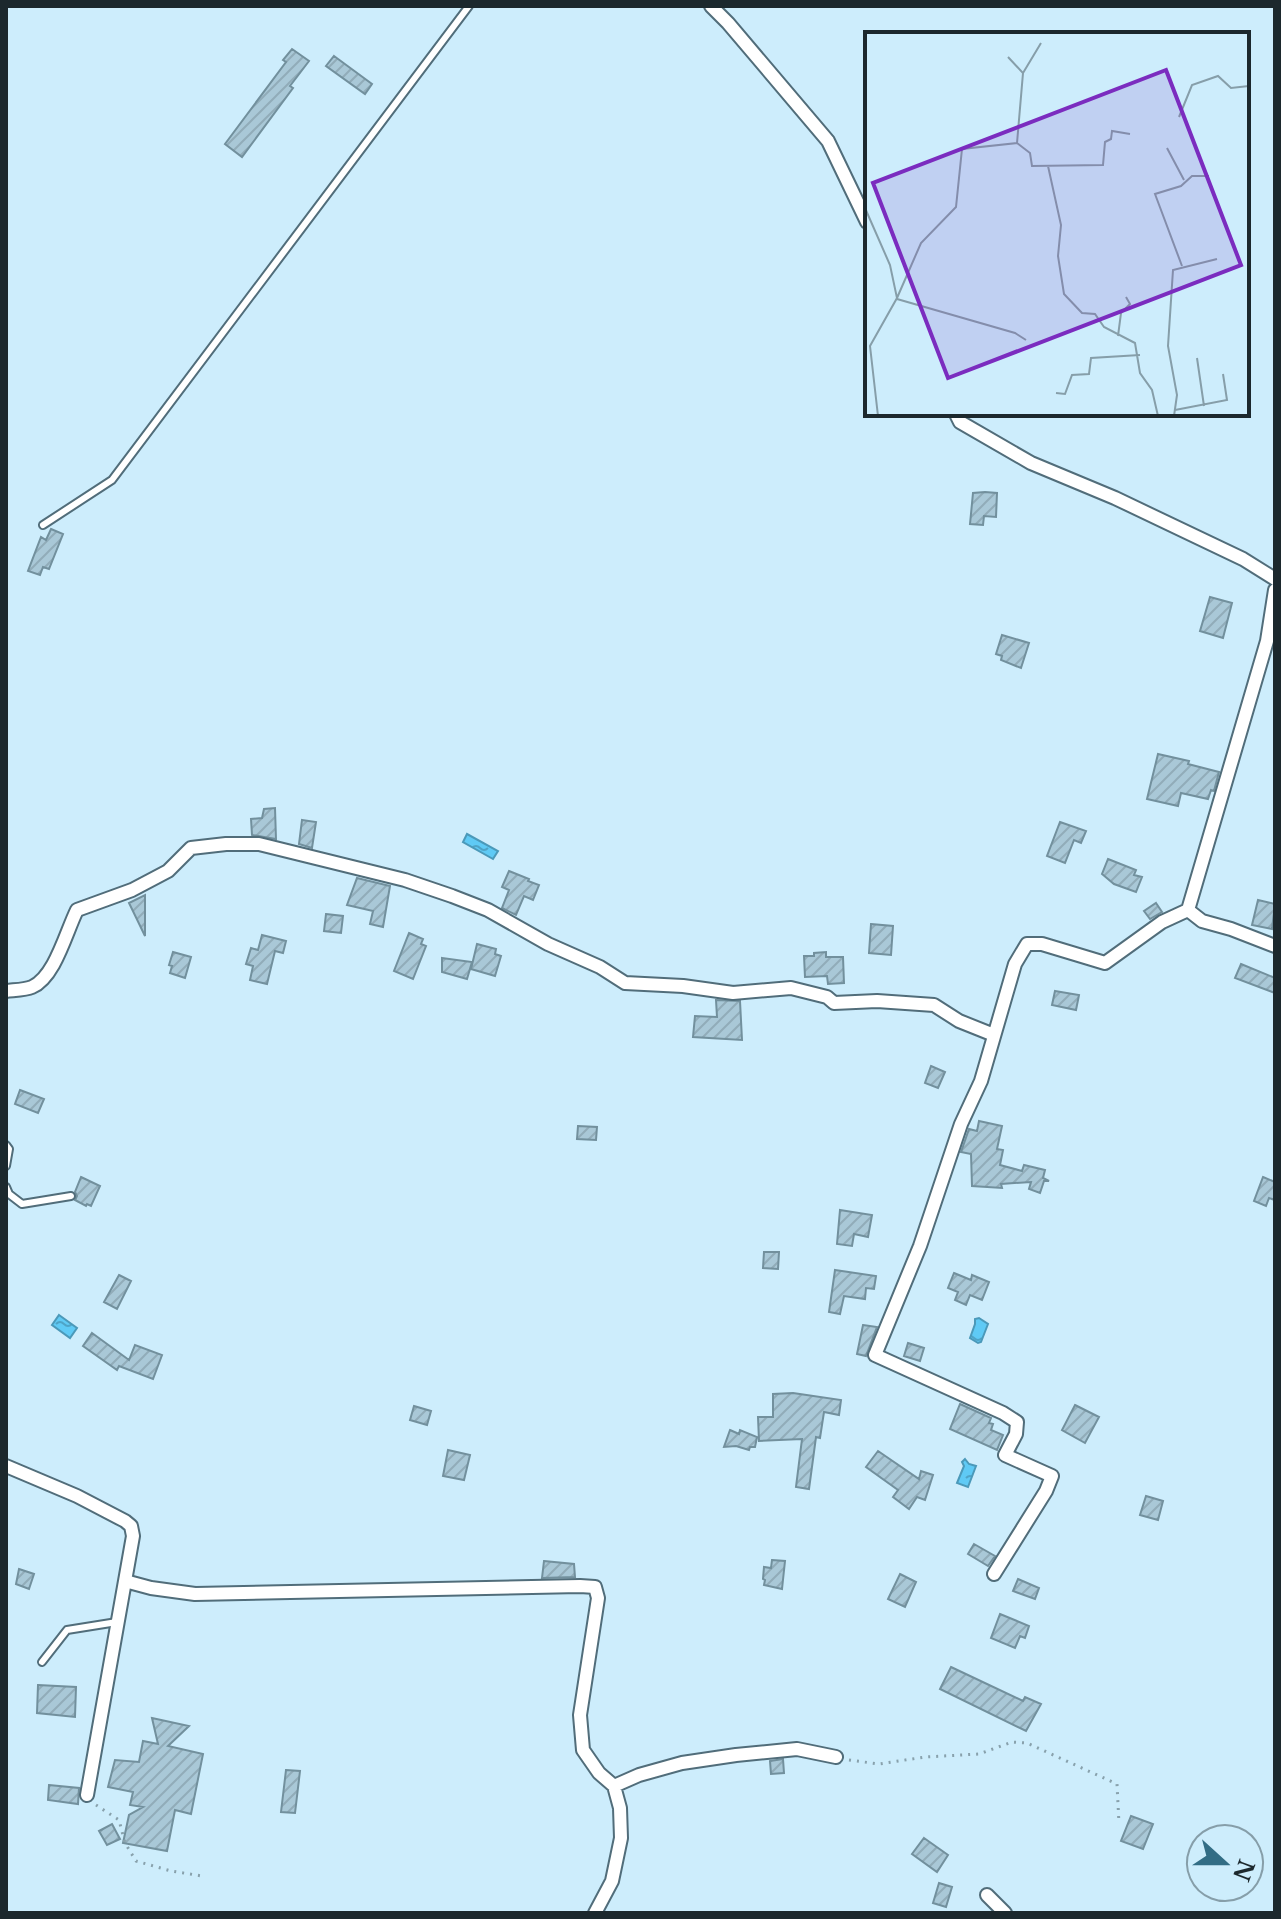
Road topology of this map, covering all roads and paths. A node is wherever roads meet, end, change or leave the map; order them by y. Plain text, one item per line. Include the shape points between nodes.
1 (469, 6) edge
2 (711, 6) edge
3 (865, 218) edge
4 (957, 416) edge
5 (43, 525) dead end
6 (1275, 579) edge
7 (1275, 590) edge
8 (1188, 910) junction
9 (1275, 946) edge
10 (6, 991) edge
11 (994, 1035) junction
12 (6, 1145) edge
13 (6, 1166) edge
14 (6, 1187) edge
15 (71, 1196) dead end
16 (6, 1466) edge
17 (994, 1574) dead end
18 (125, 1581) junction
19 (117, 1622) junction
20 (42, 1662) dead end
21 (836, 1757) joint
22 (614, 1786) junction
23 (87, 1795) joint
24 (1119, 1824) dead end
25 (202, 1876) dead end
26 (987, 1895) dead end
27 (595, 1913) edge
28 (1005, 1913) edge

1 - 5 lane via 112,480
2 - 3 street via 828,141
4 - 6 street via 1031,463 1115,498
7 - 8 street via 1267,641
8 - 9 street via 1202,921
8 - 11 street via 1105,963 1027,944 1015,964
10 - 11 street via 43,979 77,910 168,871 191,848 259,844 452,896 625,983 733,993 791,988 834,1003 934,1005
11 - 17 street via 920,1246 875,1355 1017,1422 1005,1455 1052,1476
12 - 13 lane
14 - 15 lane via 22,1204
16 - 18 street via 131,1526
18 - 19 street
18 - 22 street via 195,1594 595,1587 598,1598 580,1715 583,1750
19 - 20 lane via 67,1630
19 - 23 street
21 - 22 street via 797,1749 736,1755 682,1763
21 - 24 path via 879,1764 979,1754 1012,1742 1027,1743 1117,1784
22 - 27 street via 621,1838 612,1881
23 - 25 path via 119,1820 136,1861
26 - 28 street

